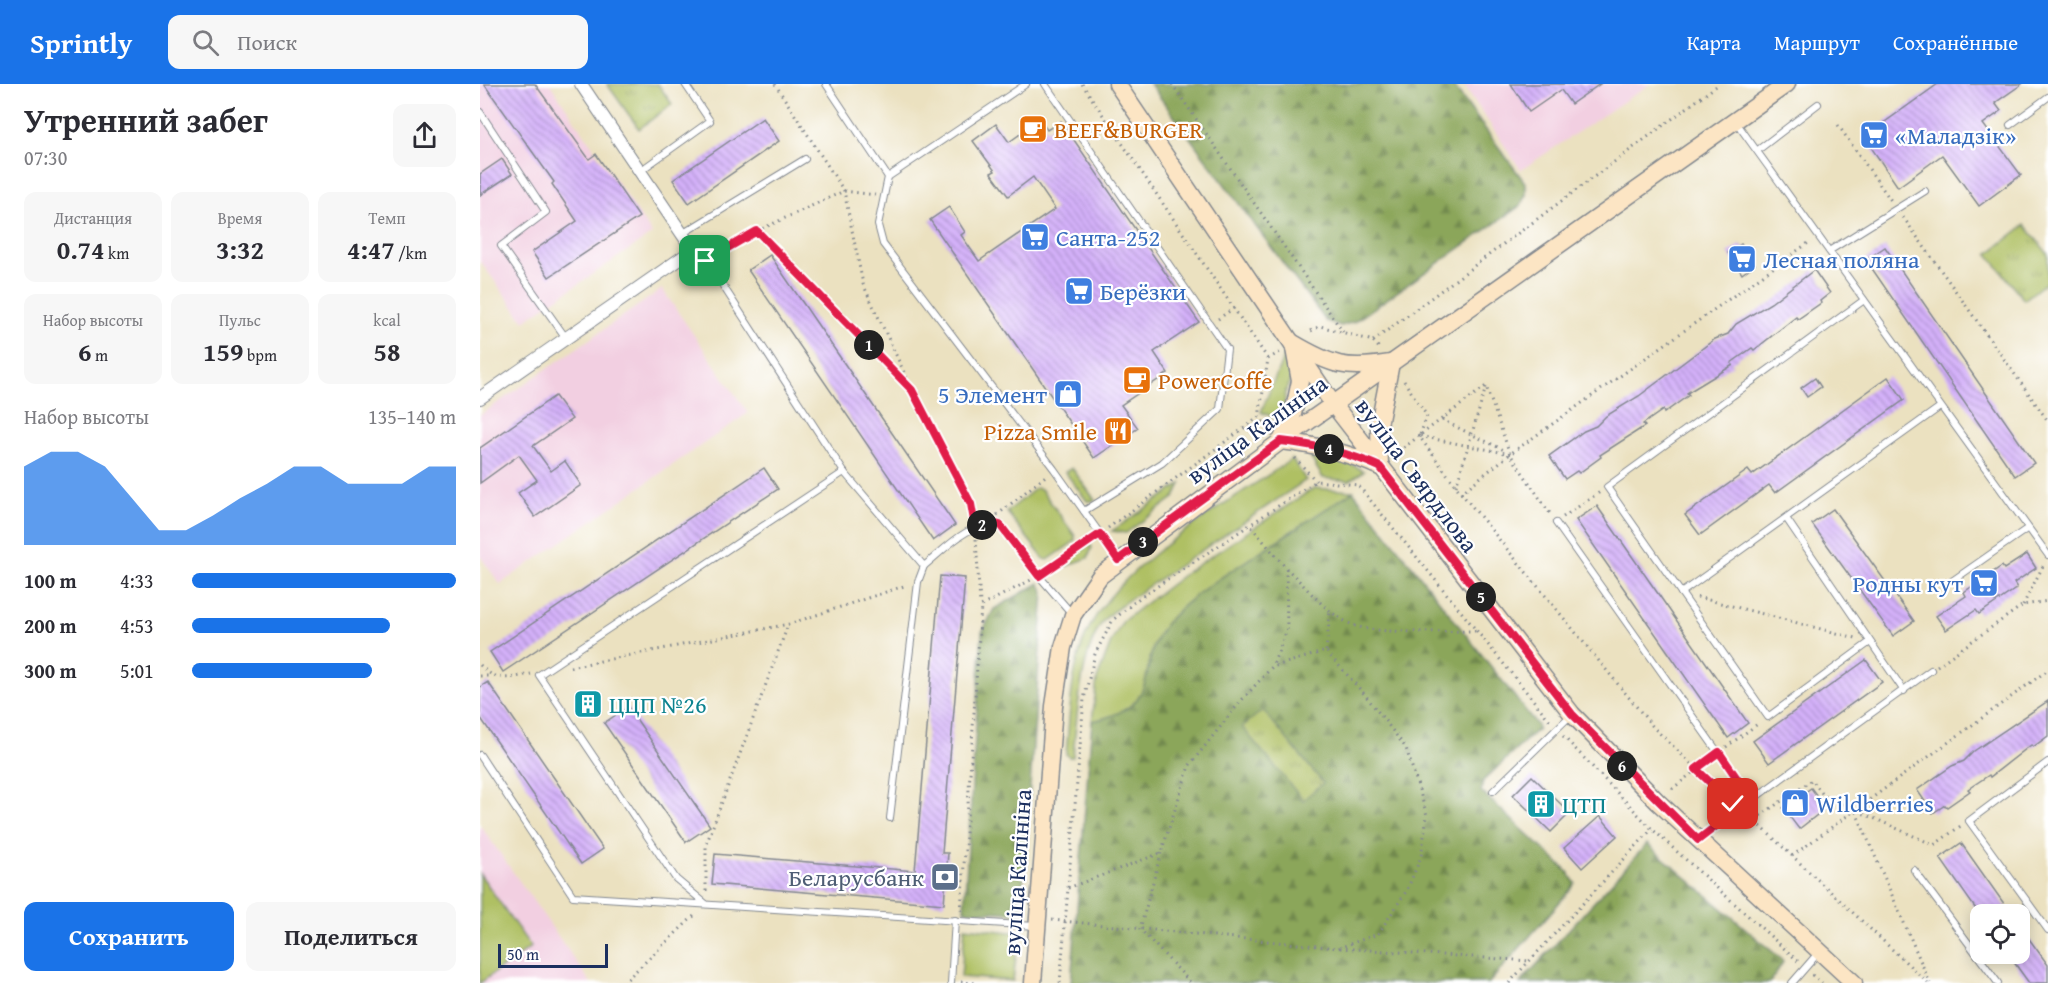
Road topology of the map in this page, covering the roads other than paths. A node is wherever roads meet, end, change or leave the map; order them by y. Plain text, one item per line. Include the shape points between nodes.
1 (581, 84) edge
2 (685, 84) edge
3 (826, 84) edge
4 (1026, 84) edge
5 (1045, 84) edge
6 (1117, 84) edge
7 (1787, 84) edge
8 (2048, 97) edge
9 (1818, 104) dead end
10 (480, 112) edge
11 (1736, 121) junction
12 (2010, 125) dead end
13 (1758, 150) junction
14 (805, 159) dead end
15 (640, 171) junction
16 (888, 177) junction
17 (1925, 191) dead end
18 (682, 234) junction
19 (1829, 251) junction
20 (714, 272) road end
21 (1864, 300) junction
22 (566, 338) junction
23 (1289, 346) junction
24 (1387, 358) junction
25 (480, 398) edge
26 (1333, 404) junction
27 (1940, 407) junction
28 (1276, 436) junction
29 (1385, 463) junction
30 (844, 472) junction
31 (1084, 511) junction
32 (1786, 518) junction
33 (1556, 523) road end
34 (2028, 528) junction
35 (2048, 555) edge
36 (1118, 560) junction
37 (924, 566) junction
38 (1952, 581) dead end
39 (1681, 592) junction
40 (1073, 615) junction
41 (1870, 642) junction
42 (1931, 670) road end
43 (1904, 691) junction
44 (1572, 714) junction
45 (480, 754) edge
46 (2048, 762) edge
47 (1492, 791) dead end
48 (1751, 799) junction
49 (890, 818) dead end
50 (1698, 840) junction
51 (1914, 870) dead end
52 (706, 904) junction
53 (958, 920) junction
54 (1045, 923) junction
55 (2048, 930) edge
56 (1820, 951) junction
57 (951, 983) edge
58 (1033, 983) edge
59 (1792, 983) edge
60 (1854, 983) edge
61 (1998, 983) edge

1 - 15 street
2 - 15 lane via 710,121
3 - 16 lane
4 - 16 lane
5 - 31 lane via 1227,349 1220,409 1162,463
6 - 23 main road, вуліца Свярдлова
7 - 11 main road, вуліца Калініна
8 - 12 lane
9 - 13 lane
10 - 22 lane via 546,212 501,246
11 - 13 lane
11 - 24 main road, вуліца Калініна
13 - 19 lane
14 - 18 lane
15 - 18 street
16 - 31 lane via 878,225 883,244
17 - 19 lane
18 - 22 street via 693,250
19 - 21 lane
20 - 30 lane
21 - 27 lane
21 - 39 lane via 1607,487
22 - 25 street
23 - 24 main road via 1324,362 1357,368
23 - 26 main road, вуліца Свярдлова
23 - 28 main road via 1300,381 1293,414
24 - 26 main road, вуліца Калініна
24 - 29 main road via 1378,425
26 - 28 main road, вуліца Калініна
26 - 29 main road, вуліца Свярдлова
27 - 32 lane
27 - 34 lane
28 - 29 main road
28 - 36 main road, вуліца Калініна
29 - 44 main road, вуліца Свярдлова
30 - 37 lane
30 - 52 lane via 539,675 676,879
31 - 36 lane
32 - 39 lane
32 - 41 lane
33 - 48 lane
34 - 35 lane
34 - 38 lane
36 - 40 main road, вуліца Калініна via 1100,576
37 - 40 lane via 975,526 989,522 1000,525
37 - 49 lane via 918,582
39 - 41 lane via 1768,717
40 - 54 main road, вуліца Калініна via 1063,646 1054,706
41 - 43 lane
42 - 43 lane
43 - 48 lane
44 - 47 lane
44 - 50 main road, вуліца Свярдлова
45 - 52 lane via 573,896
46 - 55 lane via 1969,821
48 - 50 lane
50 - 56 main road, вуліца Свярдлова
51 - 61 lane
52 - 53 lane
53 - 54 lane
53 - 57 lane
54 - 58 main road, вуліца Калініна
56 - 59 lane
56 - 60 main road, вуліца Свярдлова

